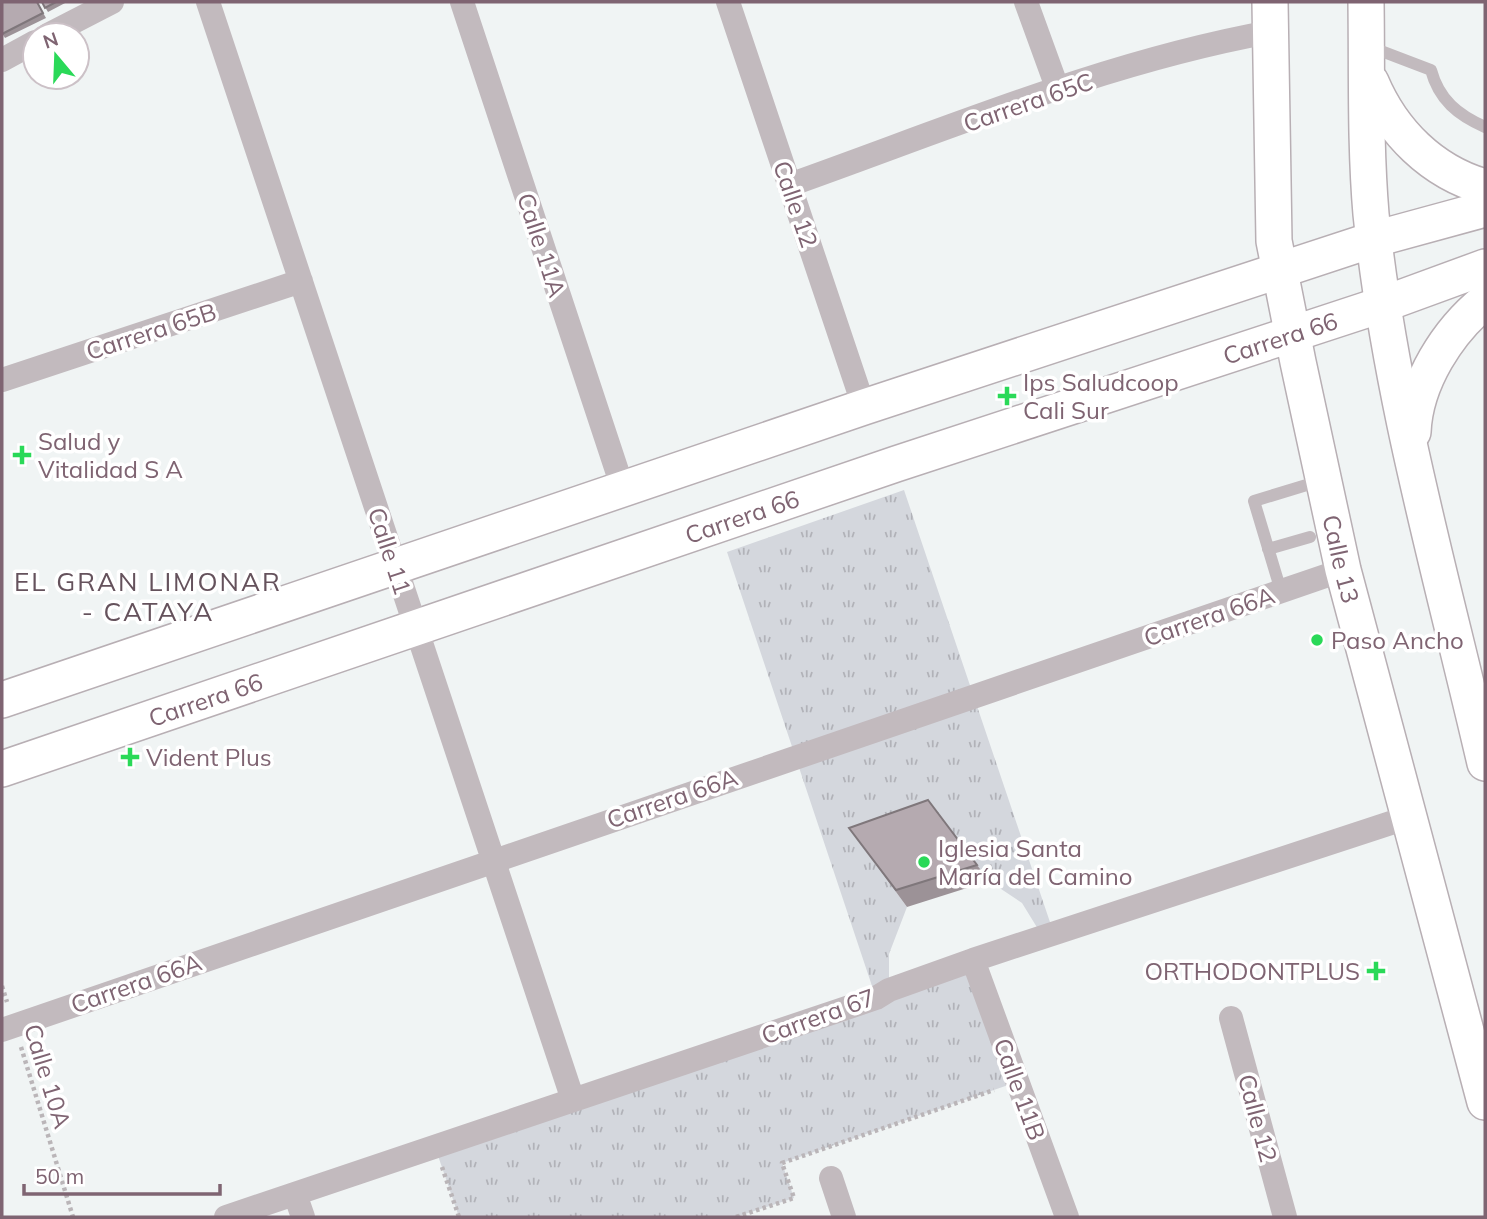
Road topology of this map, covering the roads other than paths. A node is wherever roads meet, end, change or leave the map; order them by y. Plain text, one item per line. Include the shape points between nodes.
1 (111, 2) edge
2 (208, 2) edge
3 (462, 2) edge
4 (728, 2) edge
5 (1026, 2) edge
6 (1366, 2) edge
7 (1270, 17) edge
8 (75, 21) edge
9 (21, 50) edge
10 (1367, 59) junction
11 (2, 60) edge
12 (1058, 90) junction
13 (1485, 127) edge
14 (789, 185) junction
15 (1485, 187) edge
16 (1485, 209) edge
17 (1375, 239) junction
18 (1485, 267) edge
19 (1280, 270) junction
20 (301, 281) junction
21 (1485, 301) edge
22 (1384, 304) junction
23 (1293, 333) junction
24 (2, 380) edge
25 (864, 407) junction
26 (1412, 460) junction
27 (1323, 480) junction
28 (623, 489) junction
29 (1310, 537) dead end
30 (1268, 549) junction
31 (396, 566) junction
32 (1343, 570) junction
33 (1281, 591) junction
34 (416, 628) junction
35 (2, 699) edge
36 (1485, 760) edge
37 (2, 769) edge
38 (1409, 817) junction
39 (493, 859) junction
40 (973, 960) junction
41 (1231, 1018) dead end
42 (8, 1027) edge
43 (573, 1100) junction
44 (1485, 1102) edge
45 (831, 1178) dead end
46 (299, 1206) edge
47 (226, 1217) edge
48 (844, 1217) edge
49 (1066, 1217) edge
50 (1285, 1217) edge

1 - 8 street
2 - 20 street, Calle 11
3 - 28 street, Calle 11A
4 - 14 street, Calle 12
5 - 12 street
6 - 10 main road
7 - 12 street, Carrera 65C
7 - 19 main road, Calle 13 via 1274,241
9 - 11 street
10 - 13 lane via 1431,70 1436,89 1451,106
10 - 15 main road via 1388,115 1408,141 1447,170
10 - 17 main road
12 - 14 street, Carrera 65C
14 - 25 street, Calle 12
16 - 17 main road
17 - 19 main road
17 - 22 main road
18 - 22 main road, Carrera 66
19 - 23 main road, Calle 13
19 - 25 main road
20 - 24 street, Carrera 65B
20 - 31 street, Calle 11
21 - 26 main road via 1463,321 1431,369 1413,421
22 - 23 main road, Carrera 66
22 - 26 main road
23 - 27 main road, Calle 13
23 - 34 main road, Carrera 66
25 - 28 main road
26 - 36 main road
27 - 30 lane via 1254,501
27 - 32 main road, Calle 13
28 - 31 main road
29 - 30 lane
30 - 33 lane
31 - 34 street, Calle 11
31 - 35 main road
32 - 33 street, Carrera 66A
32 - 38 main road, Calle 13
33 - 39 street, Carrera 66A
34 - 37 main road, Carrera 66
34 - 39 street, Calle 11
38 - 40 street, Carrera 67
38 - 44 main road, Calle 13
39 - 42 street, Carrera 66A
39 - 43 street, Calle 11
40 - 43 street, Carrera 67 via 876,998
40 - 49 street, Calle 11B
41 - 50 street, Calle 12
43 - 46 street, Carrera 67 via 435,1147
45 - 48 street
46 - 47 street, Carrera 67

